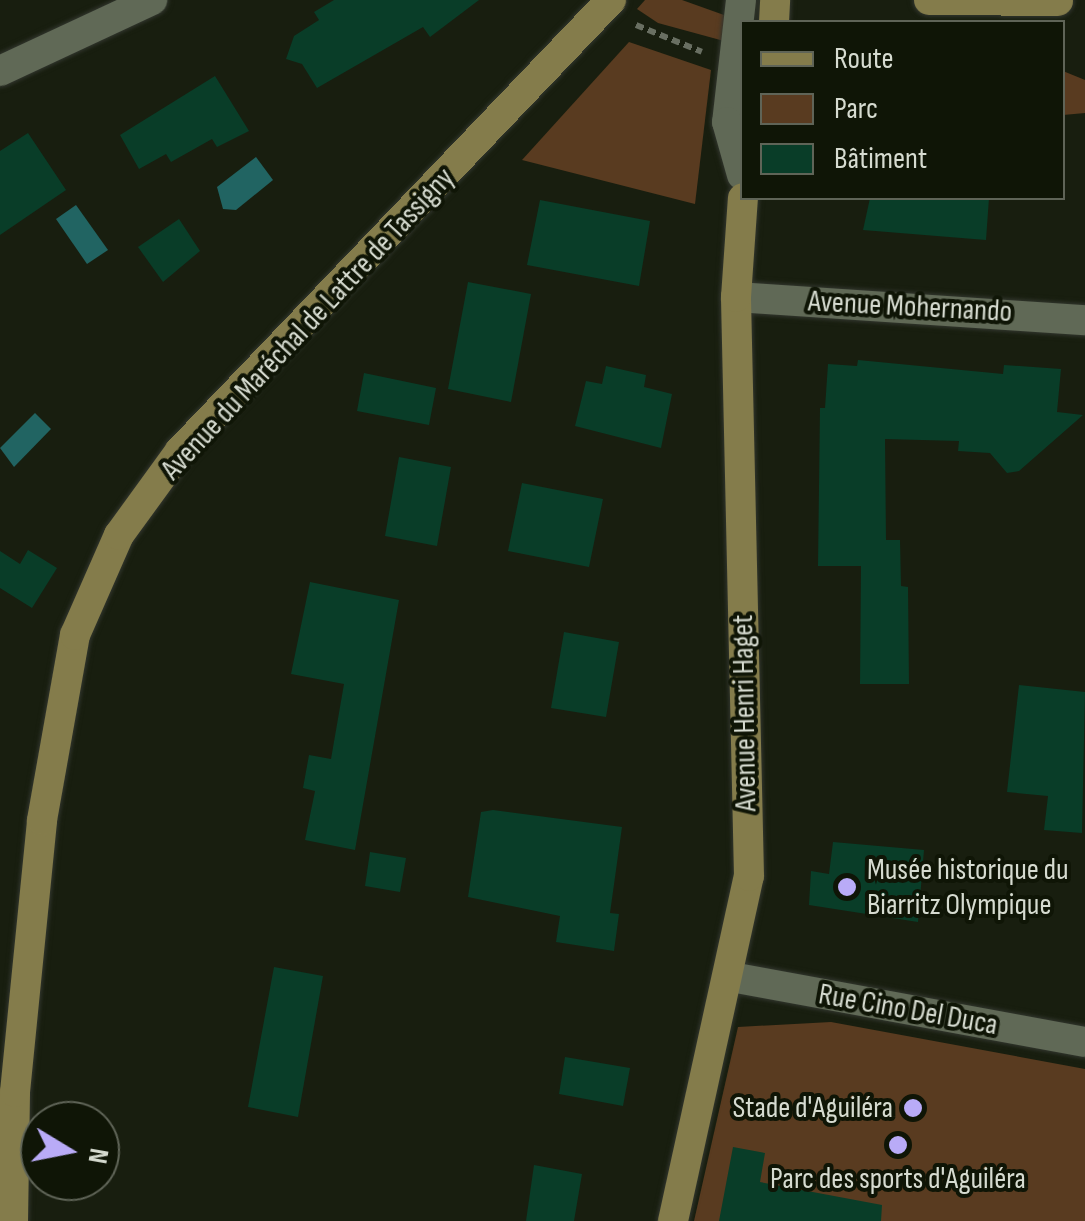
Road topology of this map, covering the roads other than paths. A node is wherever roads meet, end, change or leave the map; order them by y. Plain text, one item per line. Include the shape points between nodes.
1 (152, 0) edge
2 (741, 0) edge
3 (928, 0) edge
4 (1057, 1) edge
5 (609, 2) edge
6 (1085, 14) edge
7 (0, 71) edge
8 (740, 168) edge
9 (742, 200) edge
10 (736, 297) junction
11 (1085, 320) edge
12 (731, 977) junction
13 (1085, 1042) edge
14 (14, 1221) edge
15 (672, 1221) edge

1 - 7 street
2 - 8 street via 727,122
3 - 4 main road
4 - 6 main road
5 - 14 main road, Avenue du Maréchal de Lattre de Tassigny via 180,451 119,534 75,635 42,820 15,1092
9 - 10 main road, Avenue Henri Haget
10 - 11 street, Avenue Mohernando
10 - 12 main road, Avenue Henri Haget via 748,876
12 - 13 street, Rue Cino Del Duca
12 - 15 main road, Avenue Henri Haget

